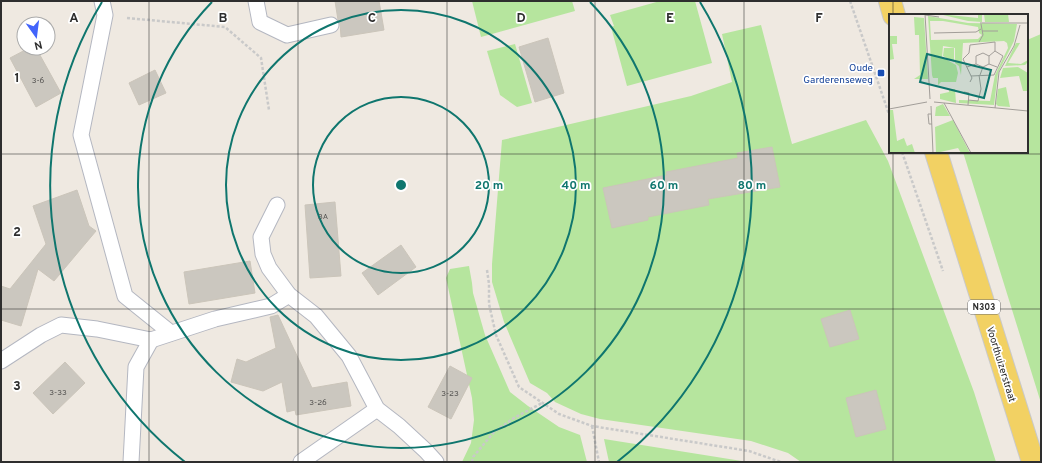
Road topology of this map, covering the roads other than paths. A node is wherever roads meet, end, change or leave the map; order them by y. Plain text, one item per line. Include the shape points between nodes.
1 (256, 1) edge
2 (890, 1) edge
3 (103, 8) edge
4 (894, 14) edge
5 (332, 25) dead end
6 (936, 153) edge
7 (277, 205) dead end
8 (290, 295) junction
9 (171, 333) junction
10 (150, 340) junction
11 (1, 361) edge
12 (377, 409) junction
13 (131, 462) edge
14 (301, 462) edge
15 (436, 462) edge
16 (1033, 462) edge

1 - 5 lane via 260,22 287,35
2 - 4 main road
3 - 9 lane via 80,135 125,296
6 - 16 main road, Voorthuizerstraat / N303
7 - 8 lane via 261,237 263,254 269,268
8 - 9 lane via 271,306 215,319
8 - 12 lane via 316,316 349,356
9 - 10 lane
10 - 11 lane via 61,325 41,334
10 - 13 lane via 136,367
12 - 14 lane
12 - 15 lane via 399,426

